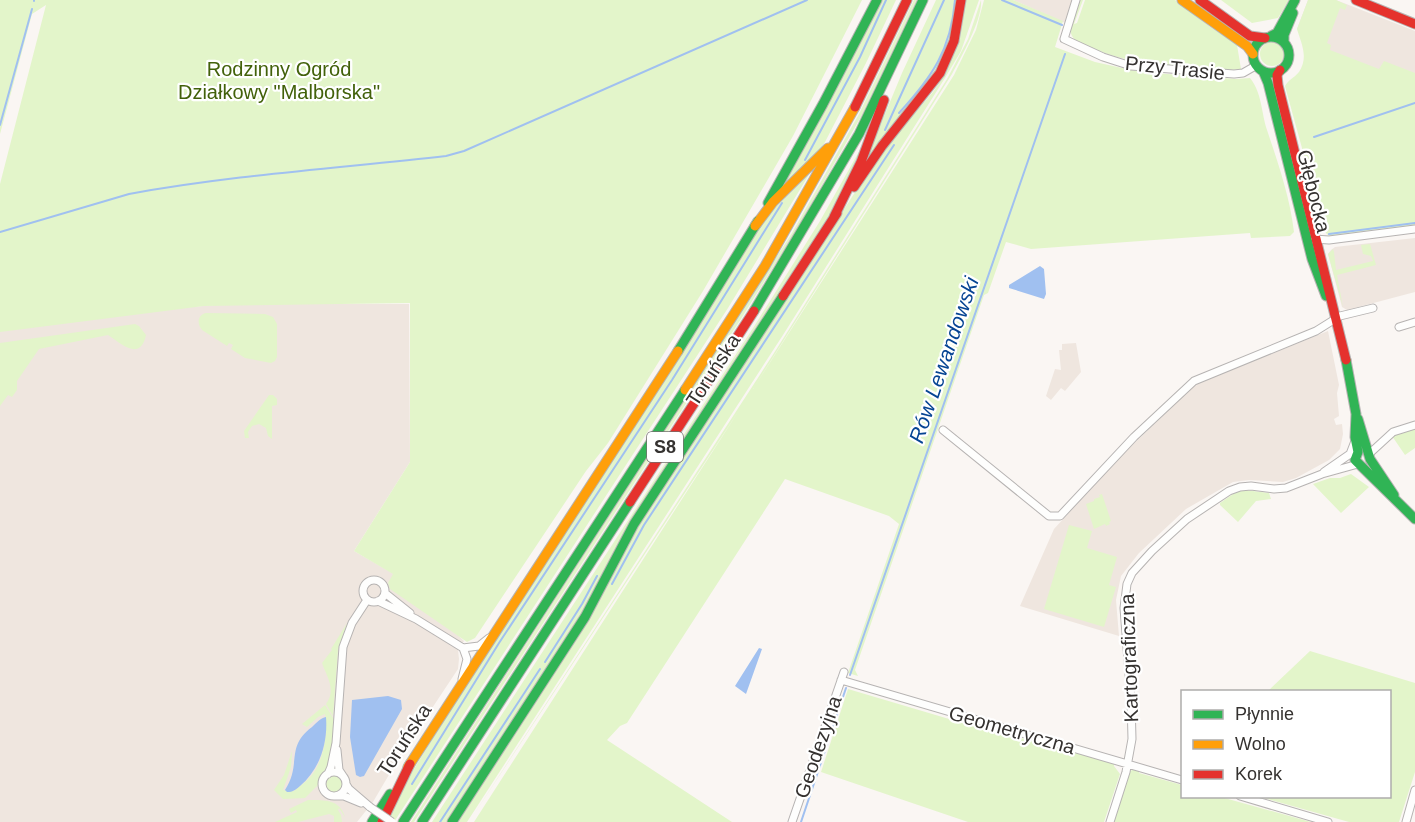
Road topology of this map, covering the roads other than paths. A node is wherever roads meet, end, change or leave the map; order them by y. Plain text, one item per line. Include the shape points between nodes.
1 (877, 0) edge
2 (907, 0) edge
3 (923, 0) edge
4 (961, 0) edge
5 (1076, 0) edge
6 (1182, 0) edge
7 (1200, 0) edge
8 (1295, 0) edge
9 (1356, 0) edge
10 (1415, 24) edge
11 (1268, 37) junction
12 (1284, 42) junction
13 (1253, 54) junction
14 (894, 64) junction
15 (1260, 68) junction
16 (1280, 70) junction
17 (844, 129) junction
18 (834, 217) junction
19 (755, 226) junction
20 (1415, 229) edge
21 (1313, 239) junction
22 (1373, 308) dead end
23 (1336, 319) junction
24 (1415, 322) edge
25 (1399, 327) dead end
26 (1356, 414) junction
27 (1415, 425) edge
28 (943, 430) dead end
29 (1355, 440) junction
30 (1363, 457) junction
31 (1344, 458) junction
32 (1322, 474) junction
33 (1415, 519) edge
34 (385, 593) junction
35 (367, 600) junction
36 (378, 601) junction
37 (416, 619) junction
38 (496, 630) junction
39 (463, 648) junction
40 (844, 672) dead end
41 (841, 680) junction
42 (458, 689) junction
43 (336, 743) junction
44 (410, 764) junction
45 (1128, 764) junction
46 (328, 774) junction
47 (344, 780) junction
48 (1181, 780) edge
49 (1415, 790) edge
50 (338, 796) junction
51 (1247, 798) edge
52 (370, 807) junction
53 (372, 822) edge
54 (382, 822) edge
55 (392, 822) edge
56 (403, 822) edge
57 (422, 822) edge
58 (452, 822) edge
59 (792, 822) edge
60 (1110, 822) edge
61 (1328, 822) edge
62 (1406, 822) edge

1 - 19 main road, Toruńska
2 - 17 main road, Toruńska / S8
3 - 14 main road, Toruńska / S8
4 - 18 main road, Toruńska via 956,38 944,68 881,147
5 - 15 street, Przy Trasie via 1064,39 1109,59 1131,66 1234,74
6 - 13 main road
7 - 11 main road via 1252,37
8 - 11 main road via 1277,33
8 - 12 main road
9 - 10 main road
11 - 12 main road
11 - 13 main road via 1256,46
12 - 16 main road via 1289,56
13 - 15 main road
14 - 18 main road via 861,162
14 - 57 main road, Toruńska / S8 via 854,143 768,289
15 - 16 main road via 1272,73
15 - 21 main road, Głębocka via 1266,76
16 - 21 main road, Głębocka via 1278,85
17 - 19 main road
17 - 56 main road, Toruńska / S8 via 765,266
18 - 58 main road, Toruńska via 634,524 585,617
19 - 38 main road, Toruńska via 687,338
20 - 21 street
21 - 23 main road, Głębocka
22 - 23 street
23 - 26 main road, Głębocka
23 - 28 street via 1194,381 1134,437 1060,516 1049,516
24 - 25 street
26 - 29 main road, Głębocka
26 - 30 main road, Głębocka via 1364,434
27 - 30 street via 1393,432
29 - 30 main road, Głębocka
29 - 31 street, Kartograficzna
30 - 31 street, Kartograficzna
30 - 32 street, Kartograficzna
30 - 33 main road, Głębocka via 1377,483
31 - 32 street, Kartograficzna
32 - 45 street, Kartograficzna via 1286,488 1251,486 1229,491 1187,519 1132,573 1124,608 1132,723
34 - 35 street via 380,581 369,580 362,589
34 - 36 street
34 - 37 street
35 - 36 street
35 - 43 street via 344,641
36 - 37 street
37 - 39 street
38 - 39 street via 479,646
38 - 42 main road, Toruńska
39 - 42 street via 467,659
40 - 41 street, Geodezyjna
41 - 45 street, Geometryczna
41 - 59 street, Geodezyjna
42 - 44 main road, Toruńska
43 - 46 street
43 - 47 street
44 - 53 main road, Toruńska
44 - 54 main road
45 - 48 street, Geometryczna
45 - 60 street, Kartograficzna
46 - 47 street via 336,772
46 - 50 street via 322,780 323,790 329,796
47 - 50 street via 345,790
47 - 52 street
49 - 62 street
50 - 52 street
51 - 61 street
52 - 55 street, bridge

